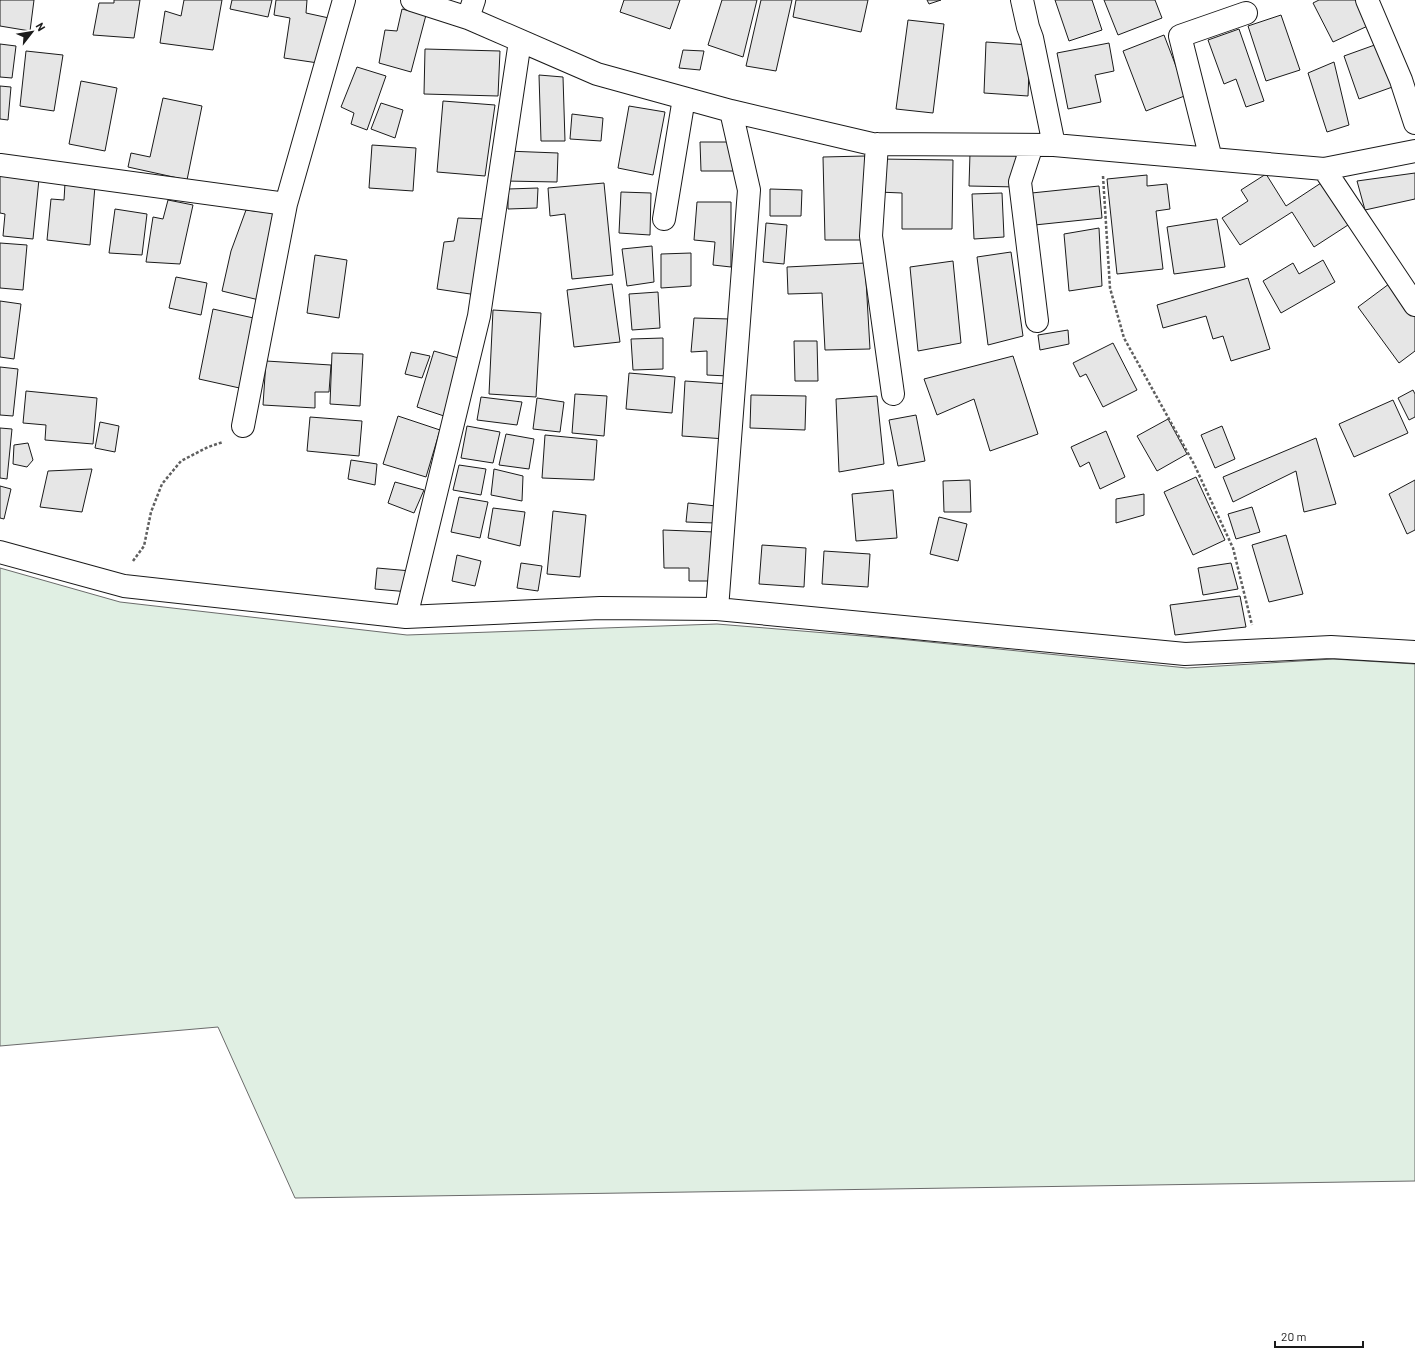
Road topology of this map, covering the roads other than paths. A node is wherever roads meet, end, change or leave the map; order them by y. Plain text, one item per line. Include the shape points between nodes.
1 (344, 0) edge
2 (412, 0) edge
3 (1022, 0) edge
4 (1367, 0) edge
5 (471, 9) edge
6 (1246, 13) dead end
7 (520, 41) junction
8 (1408, 77) edge
9 (684, 98) junction
10 (731, 111) junction
11 (1415, 123) edge
12 (877, 144) junction
13 (1032, 145) junction
14 (1054, 145) junction
15 (1415, 151) edge
16 (1211, 159) junction
17 (0, 165) edge
18 (1324, 169) junction
19 (286, 204) junction
20 (664, 219) dead end
21 (1415, 305) edge
22 (1037, 321) dead end
23 (893, 394) dead end
24 (243, 426) road end
25 (0, 552) edge
26 (717, 609) junction
27 (406, 617) junction
28 (1415, 652) edge

1 - 19 street
2 - 5 street
3 - 14 street
4 - 8 street
5 - 7 street
6 - 16 street via 1180,36
7 - 9 street via 597,74
7 - 27 street via 479,316
8 - 11 street
9 - 10 street
9 - 20 street
10 - 12 street
10 - 26 street via 749,190
12 - 13 street
12 - 23 street via 871,236
13 - 14 street
13 - 22 street via 1020,182
14 - 16 street
15 - 18 street
16 - 18 street
17 - 19 street
18 - 21 street
19 - 24 street
25 - 27 street via 115,583
26 - 27 street via 600,608
26 - 28 street via 1185,654 1331,647

